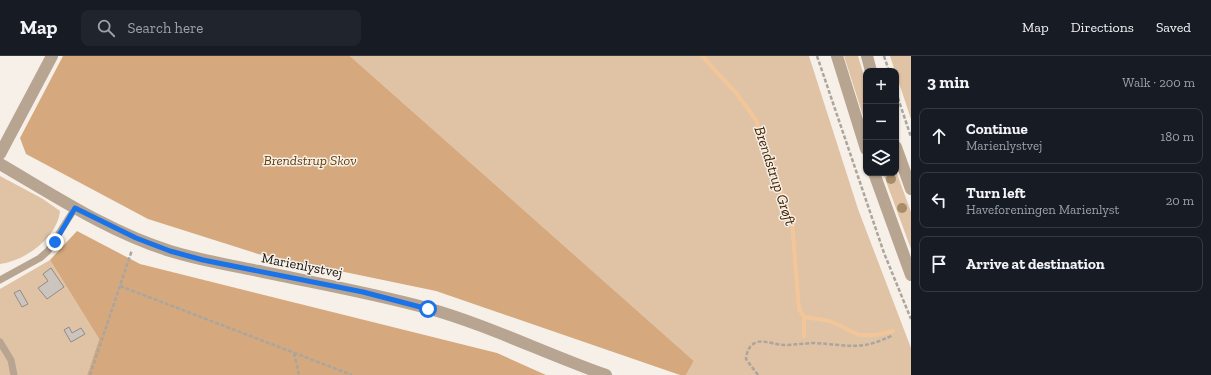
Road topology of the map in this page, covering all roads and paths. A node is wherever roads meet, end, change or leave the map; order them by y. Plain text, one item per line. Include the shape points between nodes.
1 (52, 56) edge
2 (817, 56) edge
3 (837, 56) edge
4 (867, 56) edge
5 (884, 56) edge
6 (870, 68) edge
7 (888, 68) edge
8 (899, 101) edge
9 (911, 137) edge
10 (863, 140) edge
11 (0, 154) edge
12 (899, 155) edge
13 (0, 164) edge
14 (875, 176) edge
15 (911, 189) edge
16 (75, 208) junction
17 (136, 238) junction
18 (911, 275) edge
19 (1, 278) edge
20 (120, 286) junction
21 (911, 319) edge
22 (893, 335) dead end
23 (0, 342) edge
24 (294, 353) junction
25 (14, 375) edge
26 (90, 375) edge
27 (299, 375) edge
28 (352, 375) edge
29 (606, 375) edge
30 (758, 375) edge

1 - 11 street
2 - 21 path via 884,253
3 - 10 street
4 - 6 street
5 - 7 path
8 - 9 path
12 - 15 street
13 - 16 street, Marienlystvej
14 - 18 street
16 - 17 street, Marienlystvej
16 - 19 lane via 48,251 40,258
17 - 20 path
17 - 29 street, Marienlystvej via 203,260 363,292 428,309 475,324
20 - 24 path
20 - 26 path
22 - 30 path via 880,342 860,347 816,343 784,345 759,341 747,350 746,358
23 - 25 lane via 11,360
24 - 27 path
24 - 28 path

